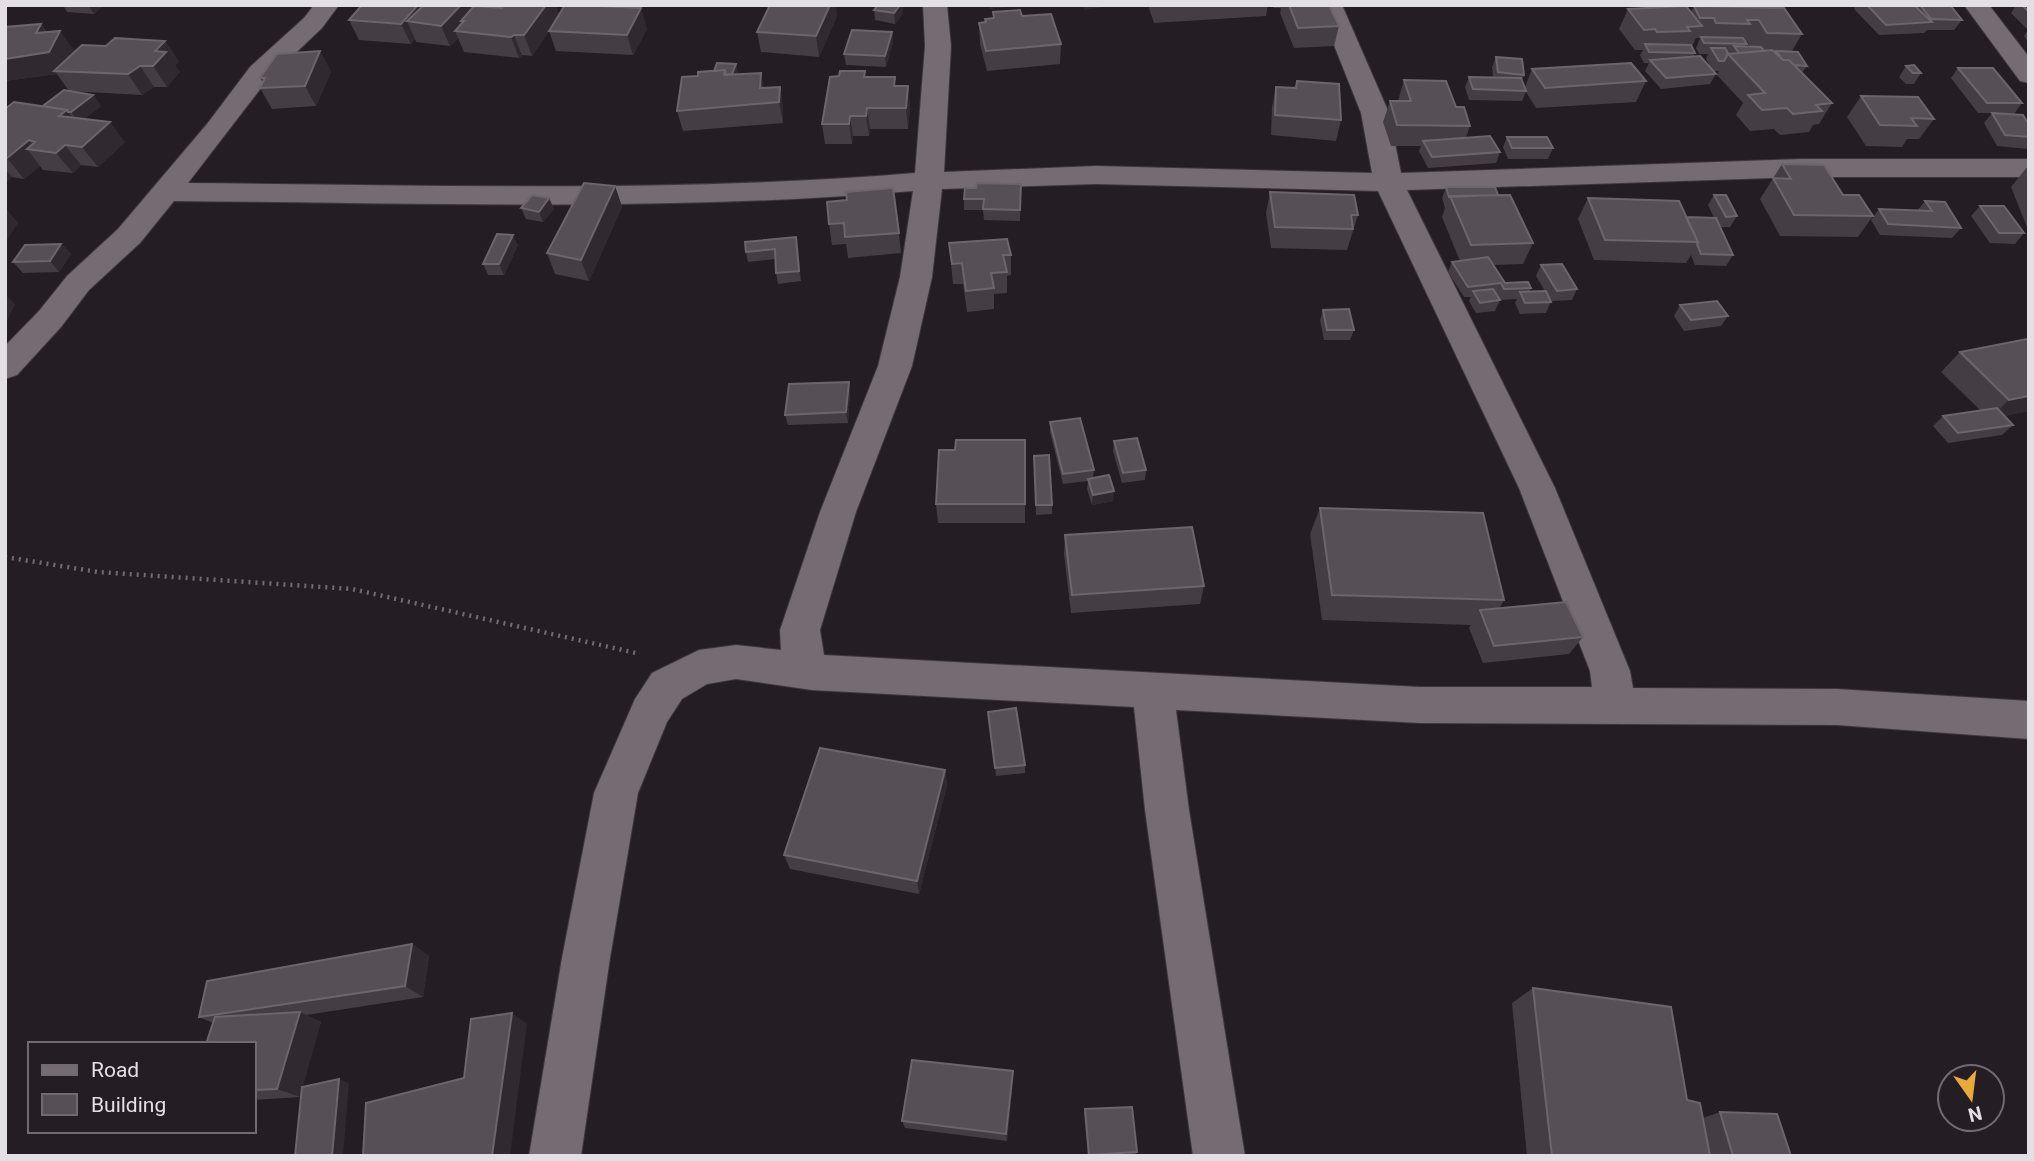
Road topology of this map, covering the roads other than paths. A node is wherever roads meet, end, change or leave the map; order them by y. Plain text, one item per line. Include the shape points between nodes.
1 (327, 5) edge
2 (935, 5) edge
3 (1330, 5) edge
4 (1976, 5) edge
5 (2029, 75) edge
6 (2029, 168) edge
7 (929, 181) junction
8 (1388, 182) junction
9 (166, 192) junction
10 (5, 367) edge
11 (811, 671) junction
12 (1153, 689) junction
13 (1616, 707) junction
14 (2029, 720) edge
15 (555, 1156) edge
16 (1219, 1156) edge

1 - 9 street via 259,73
2 - 7 street via 938,46
3 - 8 street via 1375,113
4 - 5 street
6 - 8 street via 1802,168
7 - 8 street via 1096,176
7 - 9 street via 664,196
7 - 11 street via 916,277 895,366 838,512 800,631 801,650
8 - 13 street via 1537,488 1610,671
9 - 10 street
11 - 12 street
11 - 15 street via 736,662 699,668 667,686 650,712 616,793
12 - 13 street via 1420,705
12 - 16 street
13 - 14 street via 1837,708

